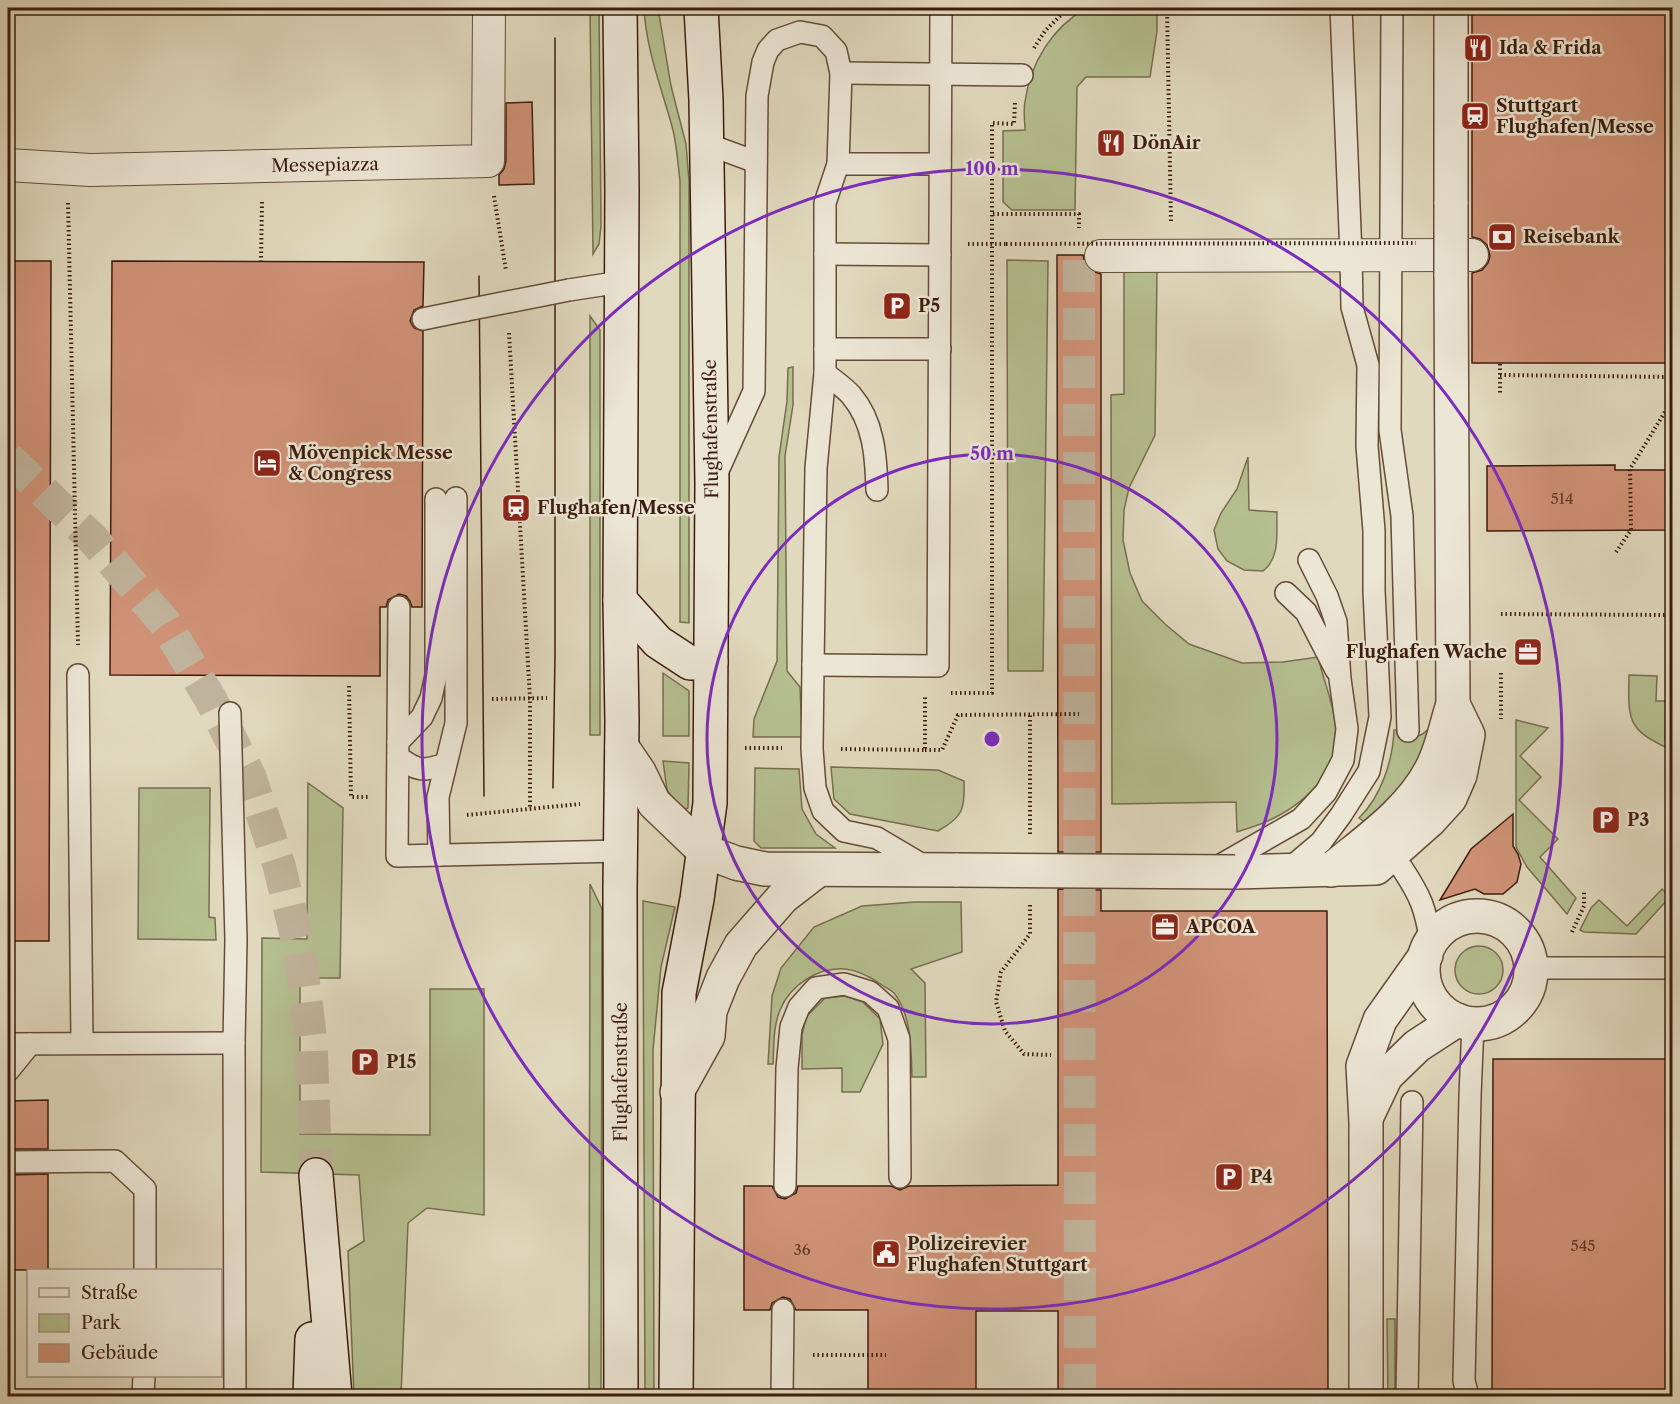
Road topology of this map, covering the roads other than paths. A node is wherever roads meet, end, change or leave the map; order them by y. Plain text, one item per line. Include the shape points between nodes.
1 (489, 8) edge
2 (620, 8) edge
3 (701, 8) edge
4 (941, 8) edge
5 (1341, 8) edge
6 (1392, 8) edge
7 (1451, 8) edge
8 (841, 73) junction
9 (941, 73) junction
10 (1022, 75) road end
11 (707, 144) junction
12 (756, 162) junction
13 (838, 164) junction
14 (940, 164) junction
15 (8, 165) edge
16 (940, 249) junction
17 (825, 254) junction
18 (1351, 255) junction
19 (1392, 255) junction
20 (1472, 255) dead end
21 (1101, 256) tunnel mouth
22 (621, 282) junction
23 (423, 319) dead end
24 (825, 349) junction
25 (940, 349) junction
26 (825, 374) junction
27 (712, 483) junction
28 (877, 490) dead end
29 (1374, 531) junction
30 (1309, 560) dead end
31 (1404, 574) junction
32 (1286, 593) dead end
33 (620, 600) junction
34 (399, 607) dead end
35 (711, 662) junction
36 (813, 665) junction
37 (78, 675) road end
38 (1340, 679) junction
39 (230, 713) dead end
40 (1408, 731) dead end
41 (622, 747) junction
42 (398, 749) junction
43 (445, 764) junction
44 (621, 851) junction
45 (705, 851) junction
46 (439, 855) junction
47 (1402, 868) dead end
48 (818, 870) junction
49 (945, 870) junction
50 (1288, 870) junction
51 (1222, 872) junction
52 (1428, 948) junction
53 (1532, 968) junction
54 (1672, 969) edge
55 (1465, 1022) junction
56 (234, 1042) junction
57 (82, 1043) junction
58 (8, 1044) edge
59 (30, 1044) junction
60 (8, 1071) edge
61 (677, 1092) junction
62 (1412, 1102) dead end
63 (1366, 1119) junction
64 (8, 1162) edge
65 (900, 1177) dead end
66 (785, 1186) dead end
67 (145, 1269) edge
68 (783, 1310) dead end
69 (144, 1377) edge
70 (143, 1396) edge
71 (235, 1396) edge
72 (310, 1396) edge
73 (335, 1396) edge
74 (621, 1396) edge
75 (676, 1396) edge
76 (782, 1396) edge
77 (1366, 1396) edge
78 (1407, 1396) edge
79 (1468, 1396) edge

1 - 15 street, Messepiazza via 488,161 67,169
2 - 22 main road, Flughafenstraße
3 - 11 main road, Flughafenstraße
4 - 9 lane
5 - 18 lane
6 - 19 lane
7 - 50 main road, bridge via 1453,704 1432,768 1397,816 1331,870
8 - 9 lane
8 - 12 lane via 837,51 822,36 800,32 772,45 763,62 757,96
8 - 13 lane
9 - 10 lane
9 - 14 lane
11 - 12 lane
11 - 27 main road, Flughafenstraße
12 - 27 lane via 754,391
13 - 14 lane
13 - 17 lane via 825,203
14 - 16 lane
16 - 17 lane
16 - 25 lane
17 - 24 lane
18 - 19 street
18 - 21 street
18 - 29 lane via 1352,308 1368,365 1367,446
19 - 20 street
19 - 31 lane via 1390,430 1402,516
22 - 23 lane, bridge
22 - 33 main road, Flughafenstraße
24 - 25 lane
24 - 26 lane
25 - 36 lane via 938,666
26 - 28 lane via 850,395 868,422 876,454
26 - 36 lane via 816,468
27 - 35 main road, Flughafenstraße
29 - 31 lane
29 - 50 lane via 1380,717 1369,771 1321,842
30 - 38 lane via 1336,622
31 - 40 lane
32 - 38 lane via 1306,612
33 - 35 main road via 658,642 690,663
33 - 41 main road, Flughafenstraße
34 - 42 lane
35 - 45 main road, Flughafenstraße via 710,803
36 - 49 lane via 812,749 815,788 823,812 844,831 877,838
37 - 57 lane
38 - 51 lane via 1347,729 1342,760 1326,792 1301,819
39 - 56 lane via 236,940
41 - 44 main road, Flughafenstraße
41 - 45 main road via 654,803
42 - 43 lane via 415,769 429,770
42 - 43 lane via 422,717 436,675 446,498 456,723
42 - 46 lane via 397,856
43 - 46 lane via 438,797
44 - 46 lane
44 - 74 main road, Flughafenstraße
45 - 48 main road via 765,869
45 - 61 main road, Flughafenstraße via 679,993
47 - 52 lane via 1426,912
48 - 49 main road
48 - 61 main road via 783,897 741,945 710,1011 708,1036
49 - 51 main road, bridge
50 - 51 main road
52 - 53 main road via 1440,931 1455,921 1471,916 1489,917 1506,923 1519,935
52 - 55 main road via 1423,970 1432,1000 1443,1012
52 - 63 main road via 1380,1020 1363,1066
53 - 54 lane
53 - 55 main road via 1530,986 1508,1015 1491,1022
55 - 63 main road via 1417,1046 1386,1076
55 - 79 lane via 1470,1096 1464,1369
56 - 57 lane
56 - 71 lane
57 - 59 lane
58 - 59 lane
59 - 60 lane
61 - 75 main road, Flughafenstraße
62 - 78 lane
63 - 77 main road
64 - 67 lane via 115,1161 145,1189
65 - 66 lane via 899,1039 888,1008 870,992 844,984 816,988 799,1007 791,1027
68 - 76 lane
69 - 70 lane
72 - 73 main road via 316,1175

